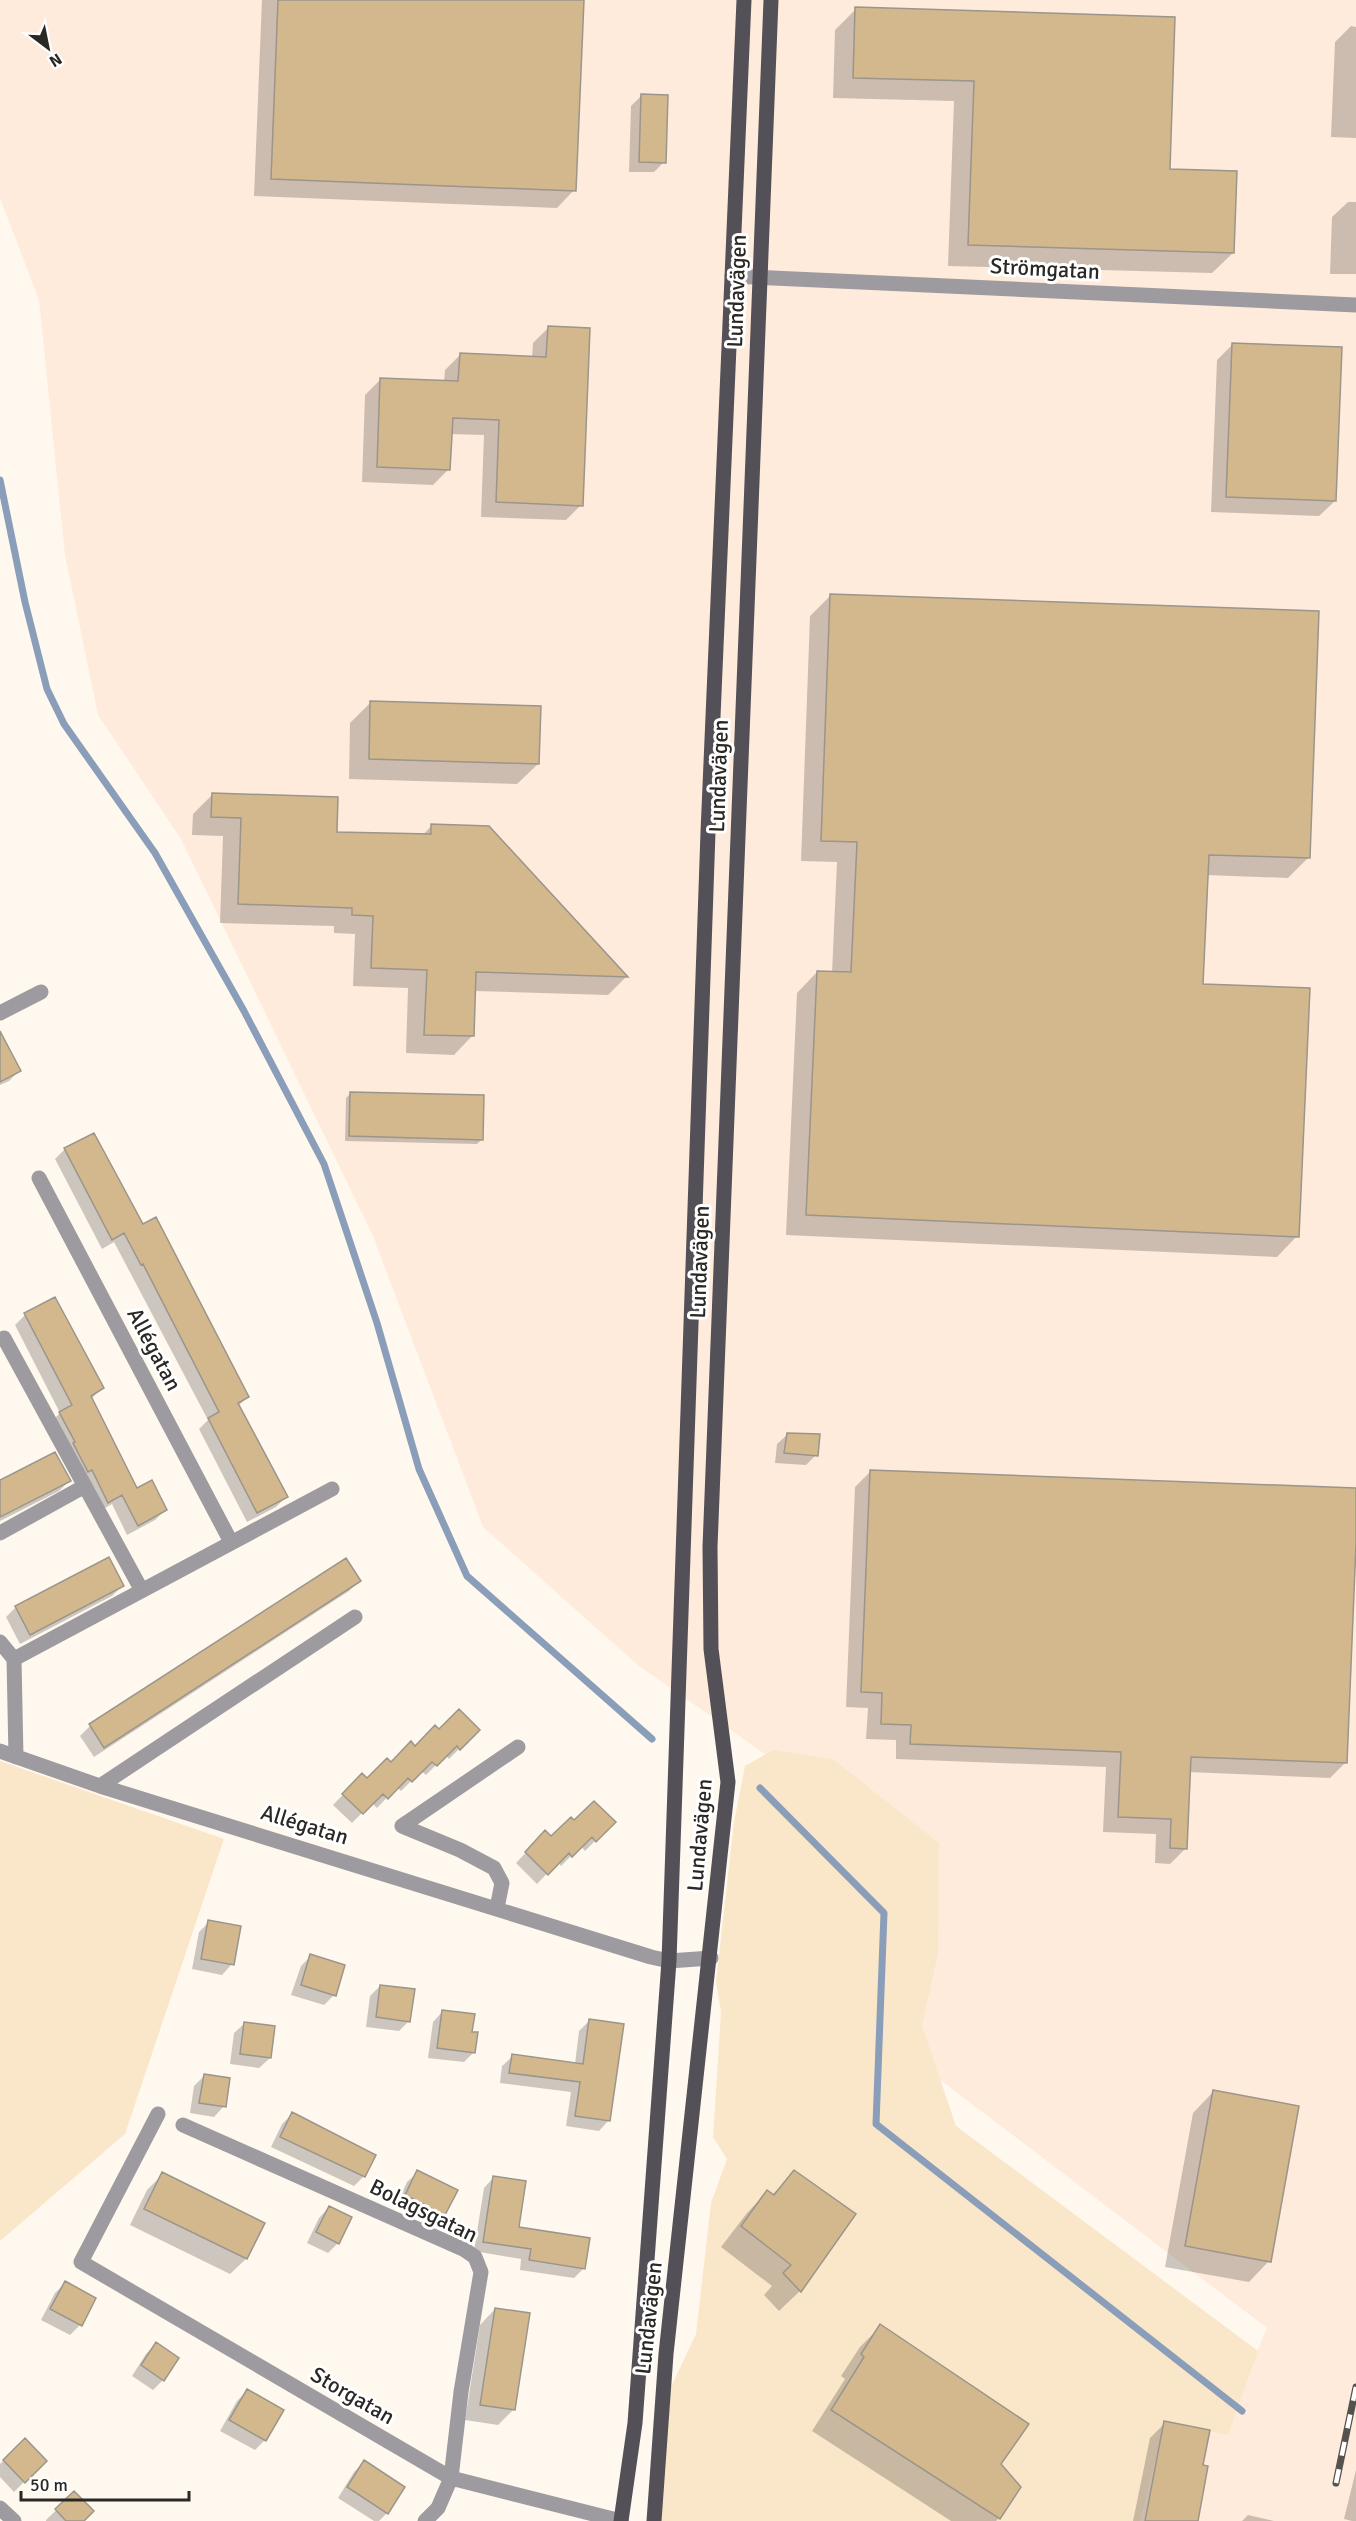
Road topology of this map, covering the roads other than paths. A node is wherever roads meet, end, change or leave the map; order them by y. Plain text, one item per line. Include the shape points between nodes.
1 (744, 0) edge
2 (771, 0) edge
3 (732, 276) junction
4 (759, 277) junction
5 (1356, 304) edge
6 (41, 992) dead end
7 (0, 1013) edge
8 (39, 1178) dead end
9 (4, 1338) dead end
10 (85, 1486) junction
11 (332, 1489) dead end
12 (0, 1533) edge
13 (231, 1542) junction
14 (141, 1589) junction
15 (355, 1617) dead end
16 (0, 1642) edge
17 (14, 1659) junction
18 (518, 1747) dead end
19 (0, 1751) edge
20 (16, 1757) junction
21 (100, 1786) junction
22 (497, 1908) junction
23 (711, 1958) junction
24 (669, 1961) junction
25 (158, 2114) dead end
26 (183, 2125) dead end
27 (451, 2478) junction
28 (425, 2521) edge
29 (621, 2521) edge
30 (654, 2521) edge

1 - 3 main road, Lundavägen
2 - 4 main road, Lundavägen
3 - 4 street, Strömgatan
3 - 24 main road, Lundavägen via 706,879
4 - 5 street, Strömgatan
4 - 23 main road, Lundavägen via 710,1546 711,1649 728,1782
6 - 7 street
8 - 13 street, Allégatan
9 - 10 street
10 - 12 street
10 - 14 street
11 - 13 street
13 - 14 street
14 - 17 street
15 - 21 street
16 - 17 street
17 - 20 street
18 - 22 street via 402,1826 494,1868 502,1883
19 - 20 street, Allégatan
20 - 21 street, Allégatan
21 - 22 street, Allégatan
22 - 24 street, Allégatan
23 - 24 street, Allégatan
23 - 30 main road, Lundavägen via 666,2354
24 - 29 main road, Lundavägen via 635,2423
25 - 27 street, Storgatan via 81,2262
26 - 27 street, Bolagsgatan via 475,2257 481,2272
27 - 28 street, Bolagsgatan via 438,2508
27 - 29 street, Storgatan

